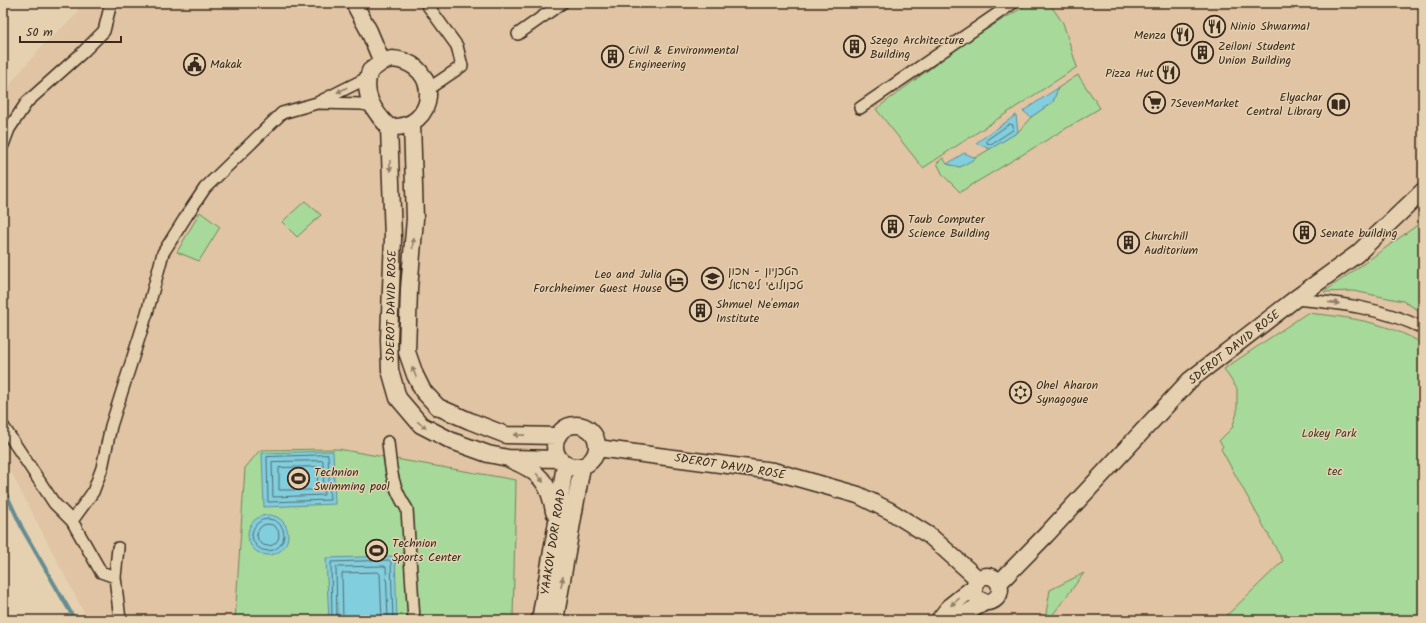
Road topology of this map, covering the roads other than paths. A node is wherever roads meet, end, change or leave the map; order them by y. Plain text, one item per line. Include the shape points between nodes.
1 (111, 3) edge
2 (354, 3) edge
3 (426, 3) edge
4 (562, 3) edge
5 (1013, 3) edge
6 (518, 34) dead end
7 (382, 62) junction
8 (367, 78) junction
9 (428, 89) junction
10 (318, 103) junction
11 (372, 106) junction
12 (860, 108) dead end
13 (412, 123) junction
14 (389, 127) junction
15 (3, 145) edge
16 (1421, 193) edge
17 (1295, 299) junction
18 (1423, 328) edge
19 (3, 426) edge
20 (558, 436) junction
21 (388, 442) dead end
22 (597, 448) junction
23 (508, 458) junction
24 (562, 461) junction
25 (582, 466) junction
26 (72, 520) junction
27 (556, 528) junction
28 (118, 548) dead end
29 (115, 577) junction
30 (976, 583) junction
31 (999, 583) junction
32 (985, 602) junction
33 (120, 620) edge
34 (414, 620) edge
35 (540, 620) edge
36 (555, 620) edge
37 (938, 620) edge
38 (955, 620) edge

1 - 15 street via 104,31 27,102 9,129
2 - 7 street
3 - 9 street via 457,46 462,66
4 - 6 street
5 - 12 street
7 - 8 street via 374,66
7 - 9 street via 397,60 412,64 423,75
8 -> 10 street
8 - 11 street via 368,95
9 - 13 street via 425,108 420,117
10 - 11 street
10 - 26 street via 282,113 205,188 171,239 163,253 155,279 147,313 111,426 102,468 93,492
11 - 14 street
13 - 14 street
20 -> 13 street, SDEROT DAVID ROSE via 506,435 470,421 438,407 423,391 415,375 407,352 415,219
14 -> 23 street, SDEROT DAVID ROSE via 393,238 389,339 390,370 396,393 421,425 464,445
16 - 17 street, SDEROT DAVID ROSE via 1357,254
17 -> 18 street via 1351,304 1406,320
17 - 31 street, SDEROT DAVID ROSE via 1190,380
19 - 26 street via 54,503
20 - 22 street via 561,431 572,425 585,426 594,435
20 - 24 street via 555,448
21 - 34 street via 391,479 407,509
22 - 25 street via 592,459
22 - 30 street, SDEROT DAVID ROSE via 773,471 858,495 930,536
23 - 24 street, SDEROT DAVID ROSE
23 -> 27 street via 541,476 552,497
24 - 25 street via 570,466
24 - 27 street, YAAKOV DORI ROAD
36 -> 25 street, YAAKOV DORI ROAD
26 - 29 street via 101,572
27 - 35 street, YAAKOV DORI ROAD
28 - 29 street
29 - 33 street
30 - 31 street via 989,576
30 - 32 street via 975,596
30 -> 37 street
31 - 32 street via 1000,591 996,599
32 - 38 street

